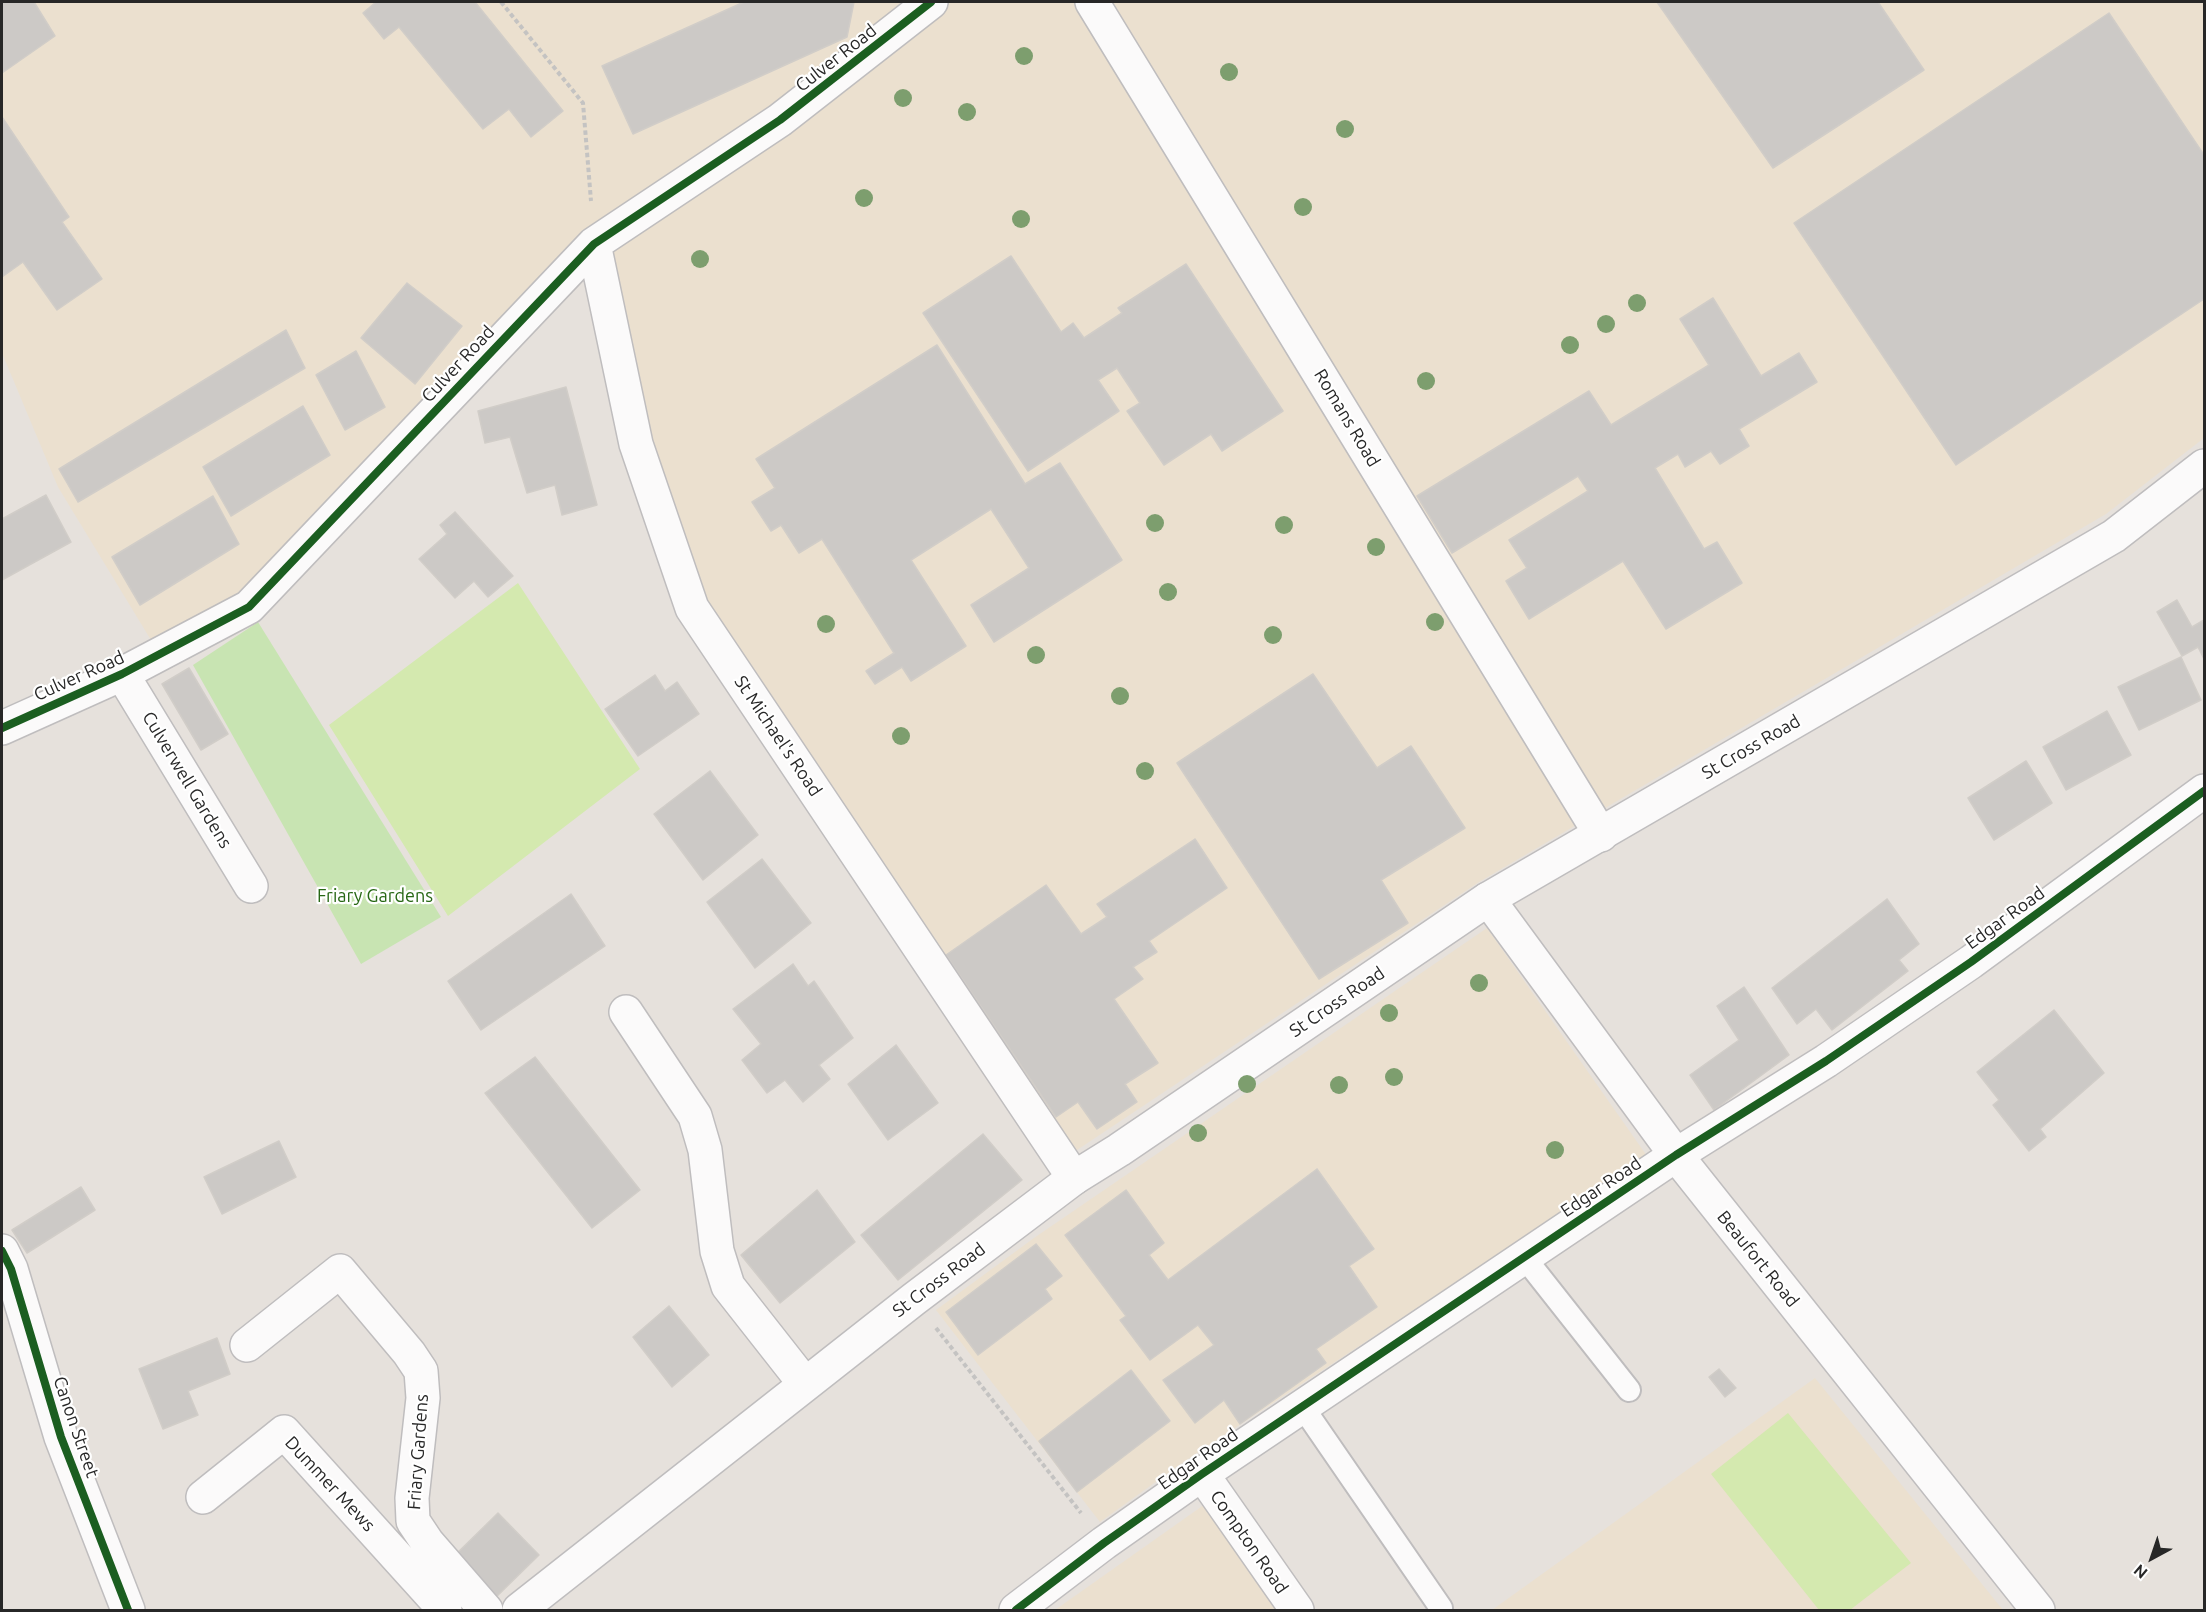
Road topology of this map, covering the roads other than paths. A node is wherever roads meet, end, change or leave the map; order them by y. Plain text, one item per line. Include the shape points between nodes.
1 (931, 2) edge
2 (1092, 2) edge
3 (594, 244) junction
4 (2205, 466) edge
5 (122, 674) junction
6 (2, 728) edge
7 (2205, 791) edge
8 (1601, 835) junction
9 (251, 886) dead end
10 (1488, 899) junction
11 (626, 1012) dead end
12 (1676, 1155) junction
13 (1074, 1178) junction
14 (2, 1251) edge
15 (1524, 1257) junction
16 (248, 1345) dead end
17 (805, 1384) junction
18 (1629, 1390) dead end
19 (1302, 1406) junction
20 (1202, 1473) junction
21 (203, 1497) dead end
22 (1441, 1608) dead end
23 (128, 1611) edge
24 (445, 1611) edge
25 (486, 1611) edge
26 (519, 1611) edge
27 (1016, 1611) edge
28 (1297, 1611) edge
29 (2038, 1611) edge

1 - 3 street, Culver Road via 780,120
2 - 8 street, Romans Road
3 - 5 street, Culver Road via 249,607
3 - 13 street, St Michael's Road via 636,444 692,608
4 - 8 street, St Cross Road via 2114,536
5 - 6 street, Culver Road
5 - 9 street, Culverwell Gardens
7 - 12 street, Edgar Road via 1962,969
8 - 10 street, St Cross Road
10 - 12 street, Beaufort Road
10 - 13 street, St Cross Road
11 - 17 street via 696,1116 705,1150 717,1251 728,1286
12 - 15 street, Edgar Road
12 - 29 street, Beaufort Road
13 - 17 street, St Cross Road
14 - 23 street, Canon Street via 11,1269 61,1437
15 - 18 lane
15 - 19 street, Edgar Road
16 - 25 street, Friary Gardens via 340,1271 421,1371 423,1398 413,1521
17 - 26 street, St Cross Road
19 - 20 street, Edgar Road
19 - 22 lane
20 - 27 street, Edgar Road
20 - 28 street, Compton Road
21 - 24 street, Dummer Mews via 284,1432

